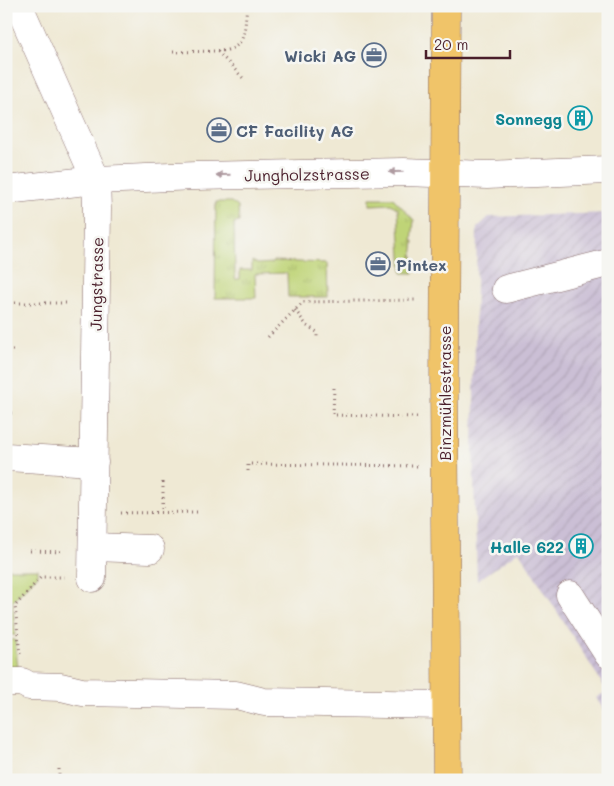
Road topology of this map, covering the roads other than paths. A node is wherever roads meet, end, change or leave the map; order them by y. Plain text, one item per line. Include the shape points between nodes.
1 (19, 6) edge
2 (446, 6) edge
3 (608, 170) edge
4 (445, 174) junction
5 (96, 180) junction
6 (6, 190) edge
7 (608, 263) edge
8 (506, 289) dead end
9 (6, 457) edge
10 (94, 462) junction
11 (150, 549) dead end
12 (84, 550) junction
13 (83, 578) road end
14 (570, 595) dead end
15 (608, 654) edge
16 (14, 682) edge
17 (446, 705) junction
18 (447, 780) edge

1 - 5 street, Jungstrasse
2 - 4 main road, Binzmühlestrasse
3 - 4 street, Jungholzstrasse
4 -> 5 street, Jungholzstrasse
4 - 17 main road, Binzmühlestrasse
5 - 6 street, Jungholzstrasse
5 - 10 street, Jungstrasse
7 - 8 street
9 - 10 street
10 - 12 street, Jungstrasse
11 - 12 street
12 - 13 street, Jungstrasse
14 - 15 street
16 - 17 street via 82,692 236,695 264,702
17 - 18 main road, Binzmühlestrasse

